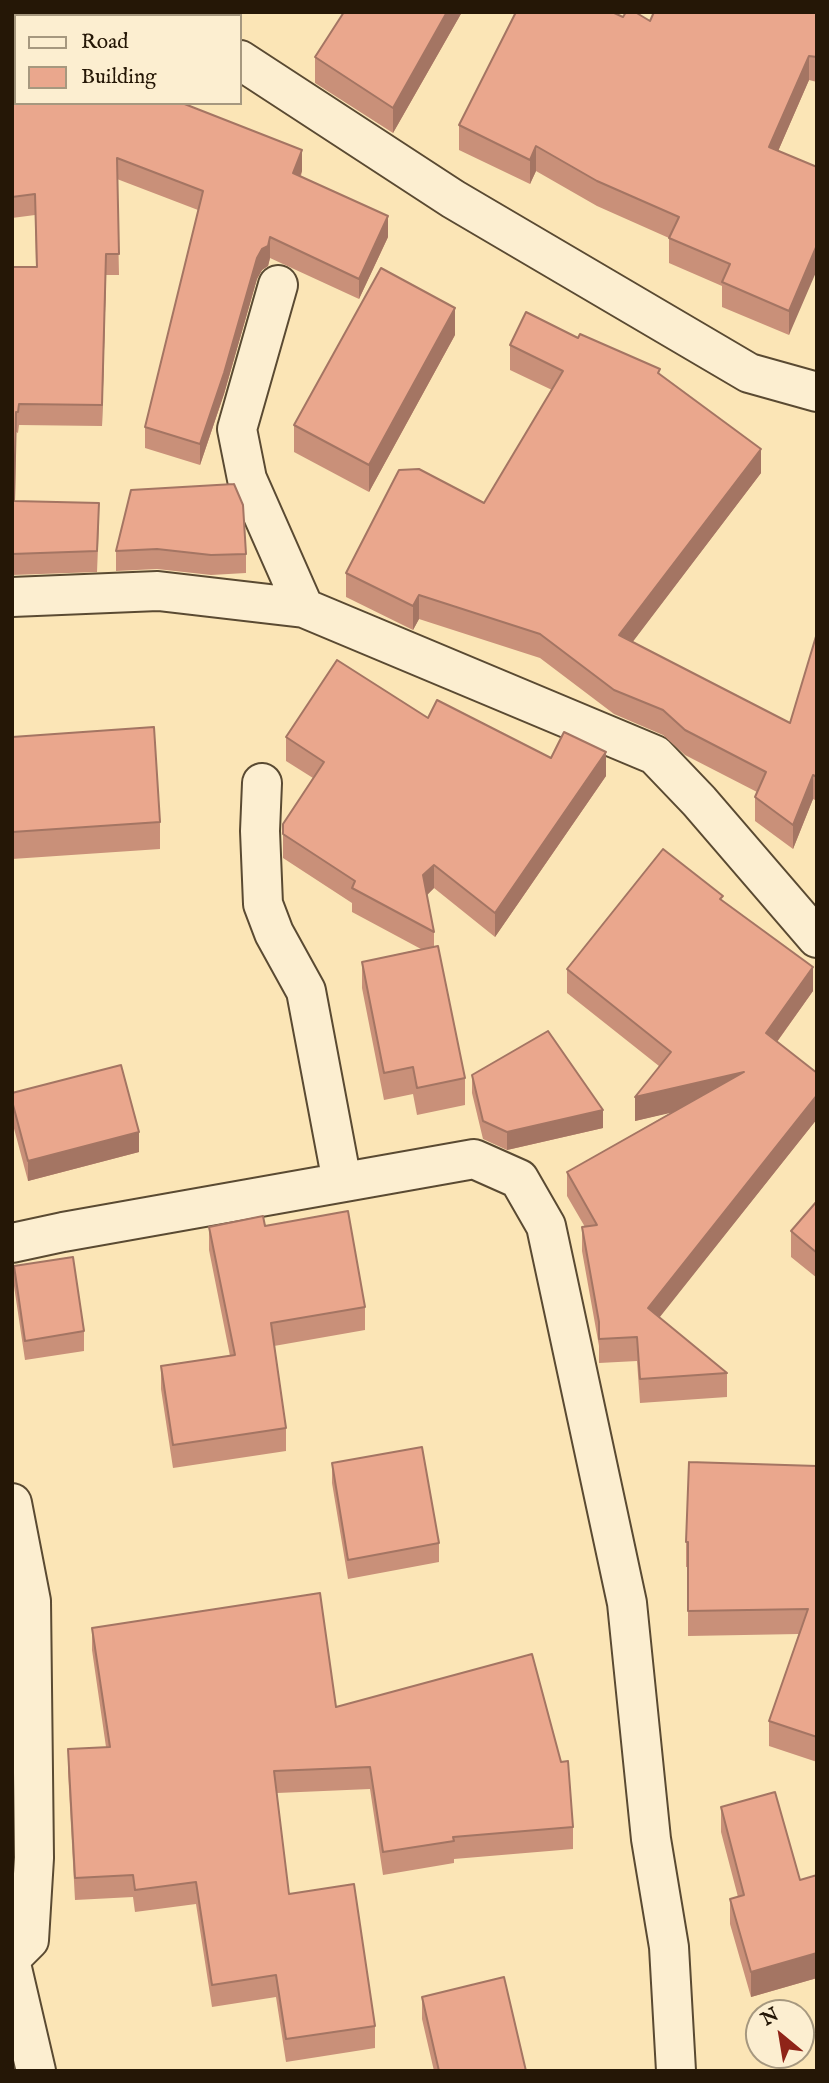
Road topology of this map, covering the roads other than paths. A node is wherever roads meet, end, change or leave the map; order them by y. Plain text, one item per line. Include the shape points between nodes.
1 (242, 61) edge
2 (278, 285) dead end
3 (817, 392) edge
4 (12, 597) edge
5 (303, 608) junction
6 (262, 783) dead end
7 (817, 939) edge
8 (342, 1182) junction
9 (12, 1243) edge
10 (12, 1503) edge
11 (12, 1957) edge
12 (12, 1968) edge
13 (36, 2071) edge
14 (676, 2071) edge

1 - 3 street via 453,199 750,373
2 - 5 street via 237,429 247,479
4 - 5 street via 158,591
5 - 7 street via 655,755
6 - 8 street via 263,904 306,991
8 - 9 street
8 - 14 street via 474,1159 519,1179 546,1226 627,1603 651,1839 669,1947
10 - 11 street via 31,1601 34,1858 29,1940
12 - 13 street

